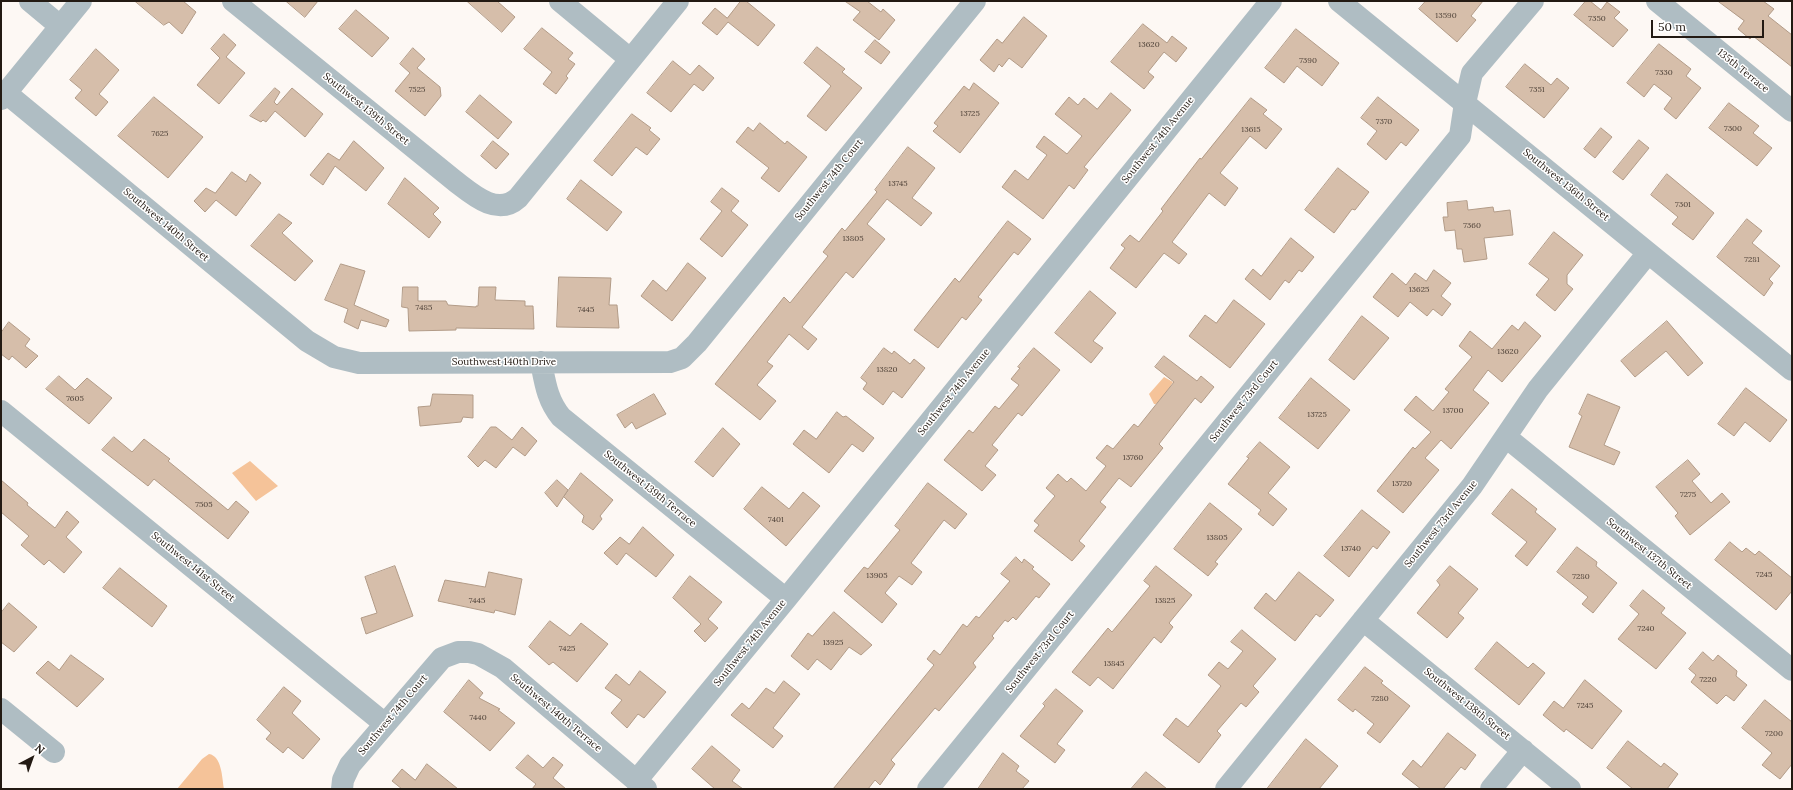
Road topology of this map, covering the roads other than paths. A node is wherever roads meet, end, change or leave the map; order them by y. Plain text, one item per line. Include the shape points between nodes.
1 (30, 1) edge
2 (81, 1) edge
3 (233, 1) edge
4 (560, 1) edge
5 (678, 1) edge
6 (975, 1) edge
7 (1271, 1) edge
8 (1339, 1) edge
9 (1533, 1) edge
10 (1657, 1) edge
11 (60, 26) junction
12 (630, 59) junction
13 (4, 96) edge
14 (1465, 103) junction
15 (1792, 111) edge
16 (1648, 253) junction
17 (327, 354) joint
18 (682, 358) joint
19 (541, 362) junction
20 (1792, 370) edge
21 (1, 411) edge
22 (1506, 437) junction
23 (786, 599) junction
24 (1363, 620) junction
25 (458, 652) joint
26 (1792, 670) edge
27 (1, 710) edge
28 (385, 724) junction
29 (1523, 750) junction
30 (54, 752) dead end
31 (641, 785) edge
32 (342, 789) edge
33 (928, 789) edge
34 (1226, 789) edge
35 (1491, 789) edge
36 (1570, 789) edge

1 - 11 street
2 - 11 street
3 - 12 street, Southwest 139th Street via 469,192 490,204 504,205 518,198
4 - 12 street
5 - 12 street
6 - 18 street, Southwest 74th Court via 697,343
7 - 23 street, Southwest 74th Avenue
8 - 14 street, Southwest 136th Street
9 - 14 street, Southwest 73rd Court via 1472,73
10 - 15 street, 135th Terrace
11 - 13 street
13 - 17 street, Southwest 140th Street via 302,338
14 - 16 street, Southwest 136th Street
14 - 33 street, Southwest 73rd Court via 1460,136
16 - 20 street, Southwest 136th Street
16 - 22 street, Southwest 73rd Avenue via 1538,389
17 - 19 street, Southwest 140th Drive via 359,363
18 - 19 street, Southwest 140th Drive via 658,363
19 - 23 street, Southwest 139th Terrace via 550,402 561,417
21 - 28 street, Southwest 141st Street
22 - 24 street, Southwest 73rd Avenue via 1472,486
22 - 26 street, Southwest 137th Street
23 - 31 street, Southwest 74th Avenue
24 - 29 street, Southwest 138th Street
24 - 34 street, Southwest 73rd Avenue
25 - 28 street, Southwest 74th Court via 442,658
25 - 31 street, Southwest 140th Terrace via 478,654 503,668
27 - 30 street
28 - 32 street, Southwest 74th Court via 350,765 342,780
29 - 35 street
29 - 36 street, Southwest 138th Street

